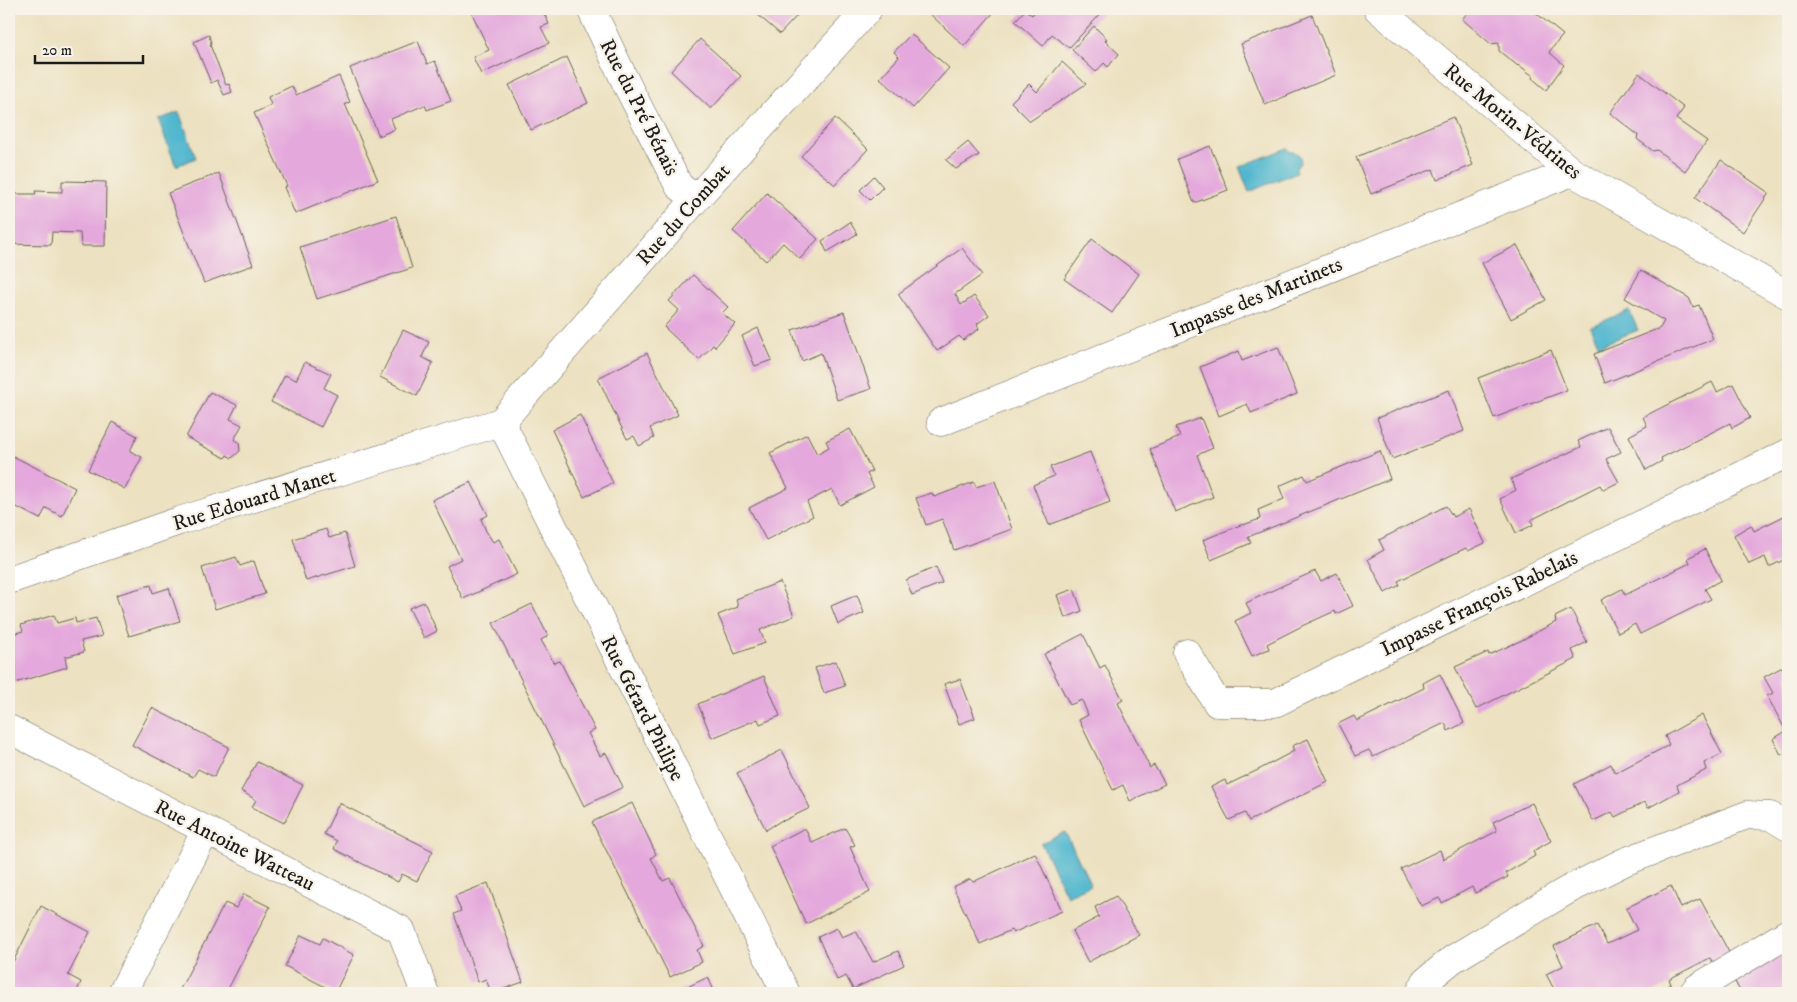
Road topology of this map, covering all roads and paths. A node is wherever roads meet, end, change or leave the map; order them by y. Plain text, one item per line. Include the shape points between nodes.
1 (591, 9) edge
2 (868, 9) edge
3 (1378, 9) edge
4 (1572, 172) junction
5 (696, 199) junction
6 (1788, 294) edge
7 (500, 422) junction
8 (941, 422) dead end
9 (1788, 453) edge
10 (9, 580) edge
11 (1187, 653) dead end
12 (9, 729) edge
13 (1788, 827) edge
14 (206, 830) junction
15 (1788, 933) edge
16 (122, 993) edge
17 (425, 993) edge
18 (786, 993) edge
19 (1420, 993) edge
20 (1693, 993) edge

1 - 5 street, Rue du Pré Bénaïs via 679,186
2 - 5 street, Rue du Combat
3 - 4 street, Rue Morin-Védrines
4 - 6 street, Rue Morin-Védrines
4 - 8 street, Impasse des Martinets
5 - 7 street, Rue du Combat
7 - 10 street, Rue Edouard Manet via 179,521
7 - 18 street, Rue Gérard Philipe
9 - 11 street, Impasse François Rabelais via 1275,703 1216,703
12 - 14 street, Rue Antoine Watteau
13 - 19 street via 1770,816 1747,815 1624,862 1566,891 1453,959 1426,981
14 - 16 street
14 - 17 street, Rue Antoine Watteau via 401,930
15 - 20 street

